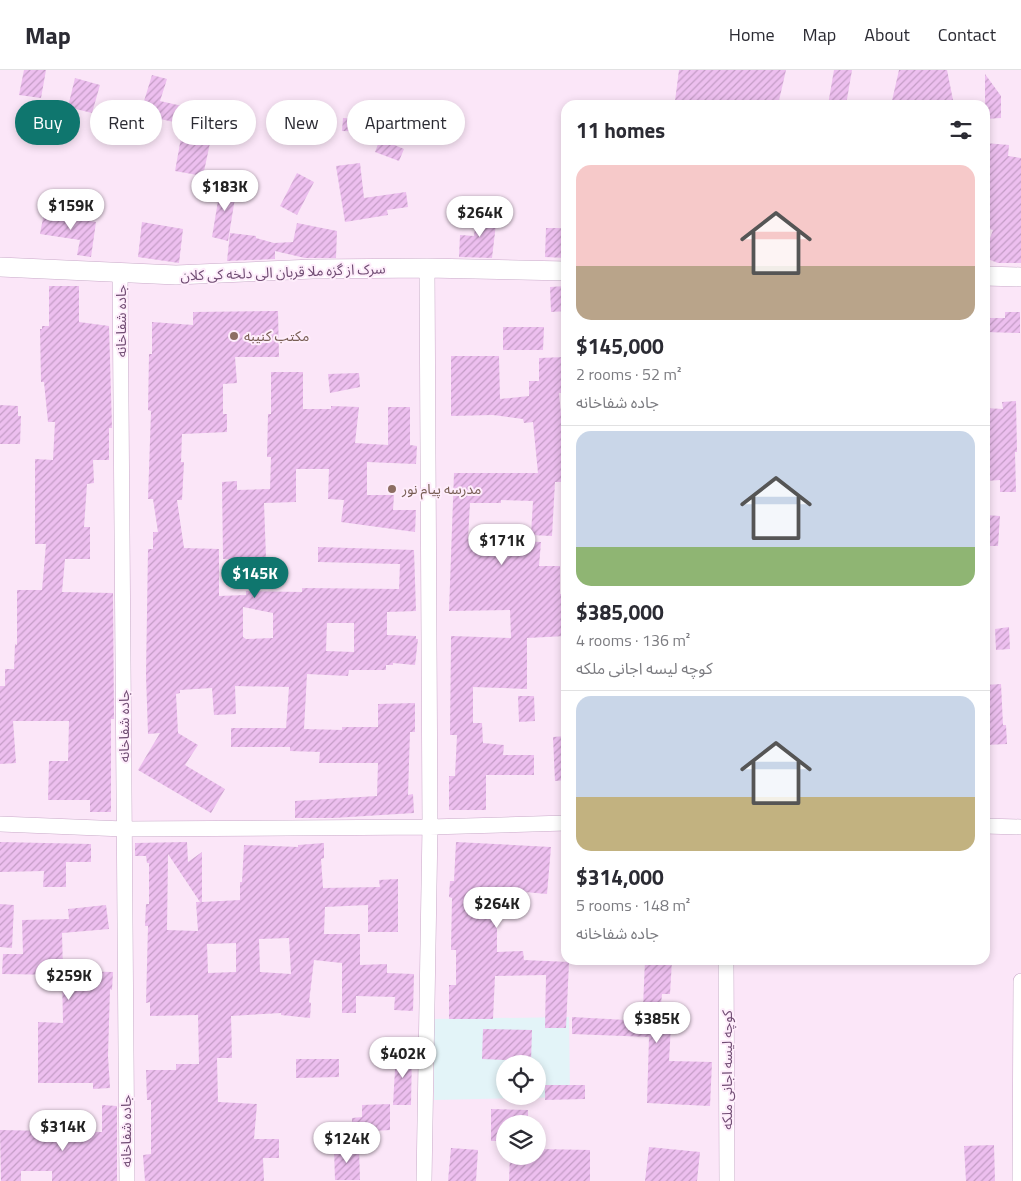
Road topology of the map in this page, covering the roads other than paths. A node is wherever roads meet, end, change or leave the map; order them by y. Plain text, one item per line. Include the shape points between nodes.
1 (0, 267) edge
2 (427, 268) junction
3 (561, 271) edge
4 (120, 272) junction
5 (990, 276) edge
6 (1021, 277) edge
7 (561, 823) edge
8 (0, 824) edge
9 (990, 826) edge
10 (430, 827) junction
11 (1021, 827) edge
12 (124, 829) junction
13 (726, 965) edge
14 (1021, 981) edge
15 (127, 1181) edge
16 (424, 1181) edge
17 (727, 1181) edge
18 (1020, 1181) edge

1 - 4 street, سرک از گزه ملا قربان الی دلخه کی کلان
2 - 3 street, سرک از گزه ملا قربان الی دلخه کی کلان
2 - 4 street, سرک از گزه ملا قربان الی دلخه کی کلان via 176,275
2 - 10 street
4 - 12 street, جاده شفاخانه
5 - 6 street
7 - 10 street
8 - 12 street
9 - 11 street
10 - 12 street
10 - 16 street
12 - 15 street, جاده شفاخانه
13 - 17 street, کوچه لیسه اجانی ملکه
14 - 18 street

